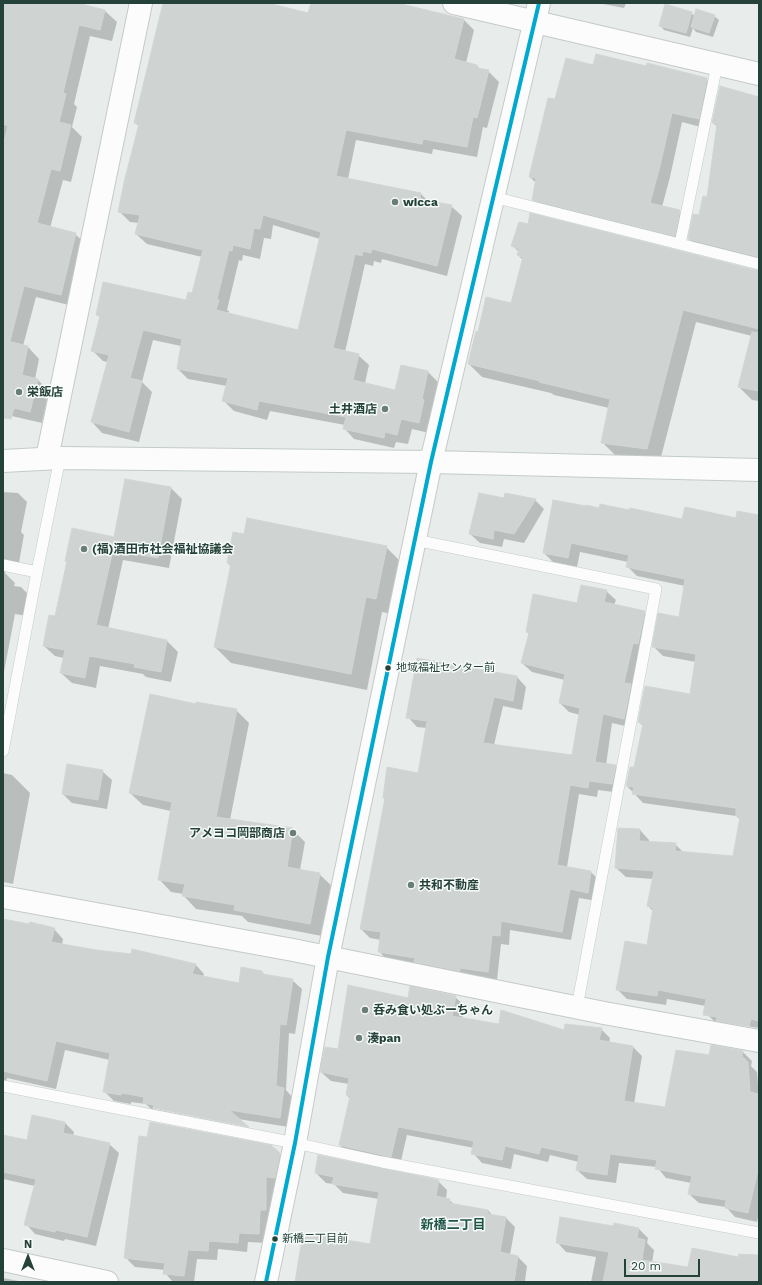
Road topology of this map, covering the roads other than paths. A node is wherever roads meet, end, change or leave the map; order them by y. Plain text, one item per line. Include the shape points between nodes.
1 (141, 3) edge
2 (454, 3) edge
3 (537, 13) edge
4 (717, 65) junction
5 (759, 74) edge
6 (493, 197) junction
7 (680, 244) junction
8 (759, 264) edge
9 (54, 458) junction
10 (3, 460) edge
11 (431, 462) junction
12 (759, 470) edge
13 (415, 540) junction
14 (3, 565) edge
15 (37, 572) junction
16 (3, 751) edge
17 (3, 898) edge
18 (328, 957) junction
19 (577, 1007) junction
20 (759, 1041) edge
21 (3, 1086) edge
22 (295, 1143) junction
23 (759, 1233) edge
24 (3, 1260) edge
25 (107, 1282) edge
26 (266, 1282) edge

1 - 9 street
2 - 3 street
3 - 4 street
3 - 6 street
4 - 5 street
4 - 7 lane
6 - 7 lane
6 - 11 street
7 - 8 lane
9 - 10 street
9 - 11 street
9 - 15 lane
11 - 12 street
11 - 13 street
13 - 18 street
13 - 19 lane via 656,589
14 - 15 lane
15 - 16 lane
17 - 18 street
18 - 19 street
18 - 22 street
19 - 20 street
21 - 22 lane
22 - 23 lane via 382,1162
22 - 26 street
24 - 25 street

